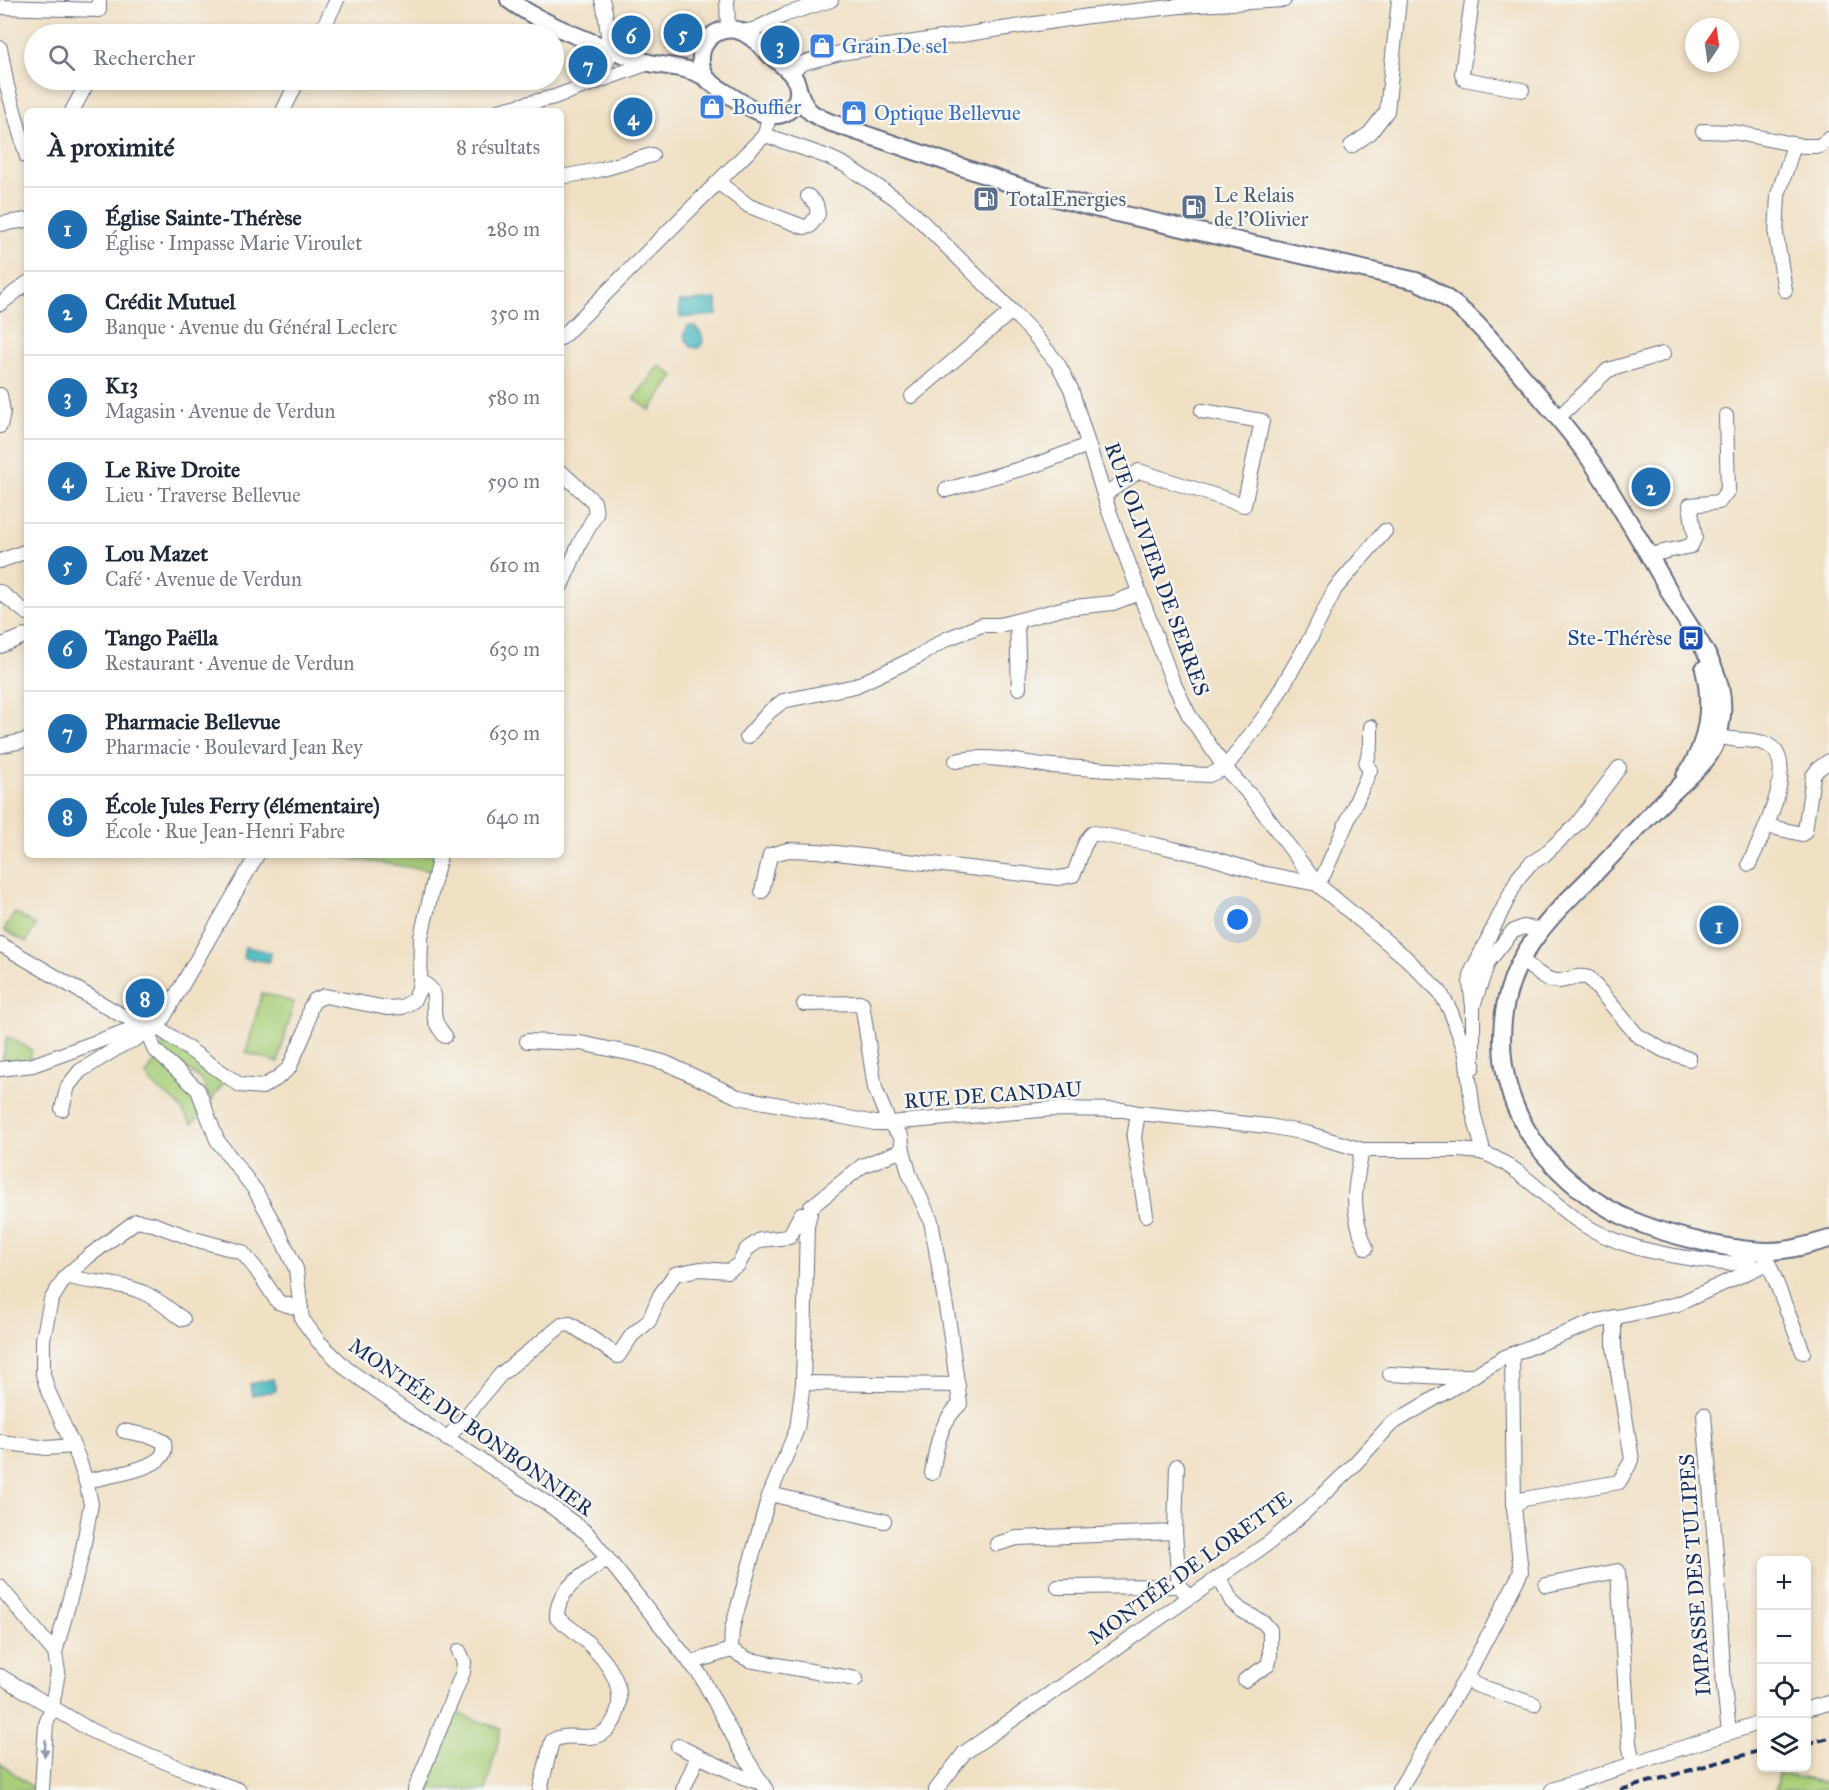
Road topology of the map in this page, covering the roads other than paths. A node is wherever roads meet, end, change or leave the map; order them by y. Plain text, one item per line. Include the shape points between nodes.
1 (99, 0) edge
2 (337, 0) edge
3 (509, 0) edge
4 (602, 0) edge
5 (727, 0) edge
6 (831, 0) edge
7 (1284, 0) edge
8 (1399, 0) edge
9 (1472, 0) edge
10 (0, 7) edge
11 (769, 22) junction
12 (325, 24) edge
13 (549, 24) edge
14 (564, 30) edge
15 (735, 31) junction
16 (0, 48) edge
17 (610, 49) junction
18 (766, 52) junction
19 (700, 53) junction
20 (650, 63) junction
21 (681, 66) junction
22 (789, 72) junction
23 (706, 77) junction
24 (593, 84) junction
25 (83, 90) edge
26 (293, 90) edge
27 (1522, 90) dead end
28 (799, 92) junction
29 (74, 108) edge
30 (284, 108) edge
31 (510, 108) edge
32 (778, 114) junction
33 (811, 114) junction
34 (23, 126) edge
35 (1703, 131) dead end
36 (765, 135) junction
37 (1829, 140) edge
38 (1794, 145) junction
39 (1351, 146) dead end
40 (652, 155) dead end
41 (564, 176) edge
42 (719, 183) junction
43 (808, 196) dead end
44 (24, 220) edge
45 (0, 224) edge
46 (24, 285) edge
47 (1785, 290) dead end
48 (0, 304) edge
49 (1012, 311) junction
50 (564, 335) edge
51 (1663, 354) dead end
52 (0, 395) edge
53 (912, 396) dead end
54 (1202, 411) dead end
55 (1726, 416) dead end
56 (1558, 418) junction
57 (0, 426) edge
58 (1088, 445) junction
59 (564, 475) edge
60 (946, 490) dead end
61 (1104, 495) junction
62 (1384, 531) dead end
63 (24, 552) edge
64 (1649, 555) junction
65 (0, 561) edge
66 (564, 579) edge
67 (0, 592) edge
68 (1139, 593) junction
69 (24, 611) edge
70 (1017, 621) junction
71 (24, 636) edge
72 (0, 646) edge
73 (1019, 688) dead end
74 (1371, 727) dead end
75 (1711, 735) junction
76 (747, 736) dead end
77 (24, 741) edge
78 (0, 746) edge
79 (1829, 760) edge
80 (956, 761) dead end
81 (1225, 768) junction
82 (1619, 768) dead end
83 (1767, 826) junction
84 (255, 858) edge
85 (439, 858) edge
86 (1749, 864) dead end
87 (1317, 884) junction
88 (762, 891) dead end
89 (1540, 930) junction
90 (0, 944) edge
91 (1521, 959) junction
92 (420, 981) junction
93 (804, 1004) dead end
94 (1473, 1006) junction
95 (150, 1027) junction
96 (445, 1036) dead end
97 (527, 1041) dead end
98 (1689, 1059) dead end
99 (0, 1069) edge
100 (1471, 1090) junction
101 (62, 1109) dead end
102 (1138, 1113) junction
103 (890, 1123) junction
104 (903, 1150) junction
105 (1362, 1150) junction
106 (1481, 1152) junction
107 (810, 1214) junction
108 (1146, 1215) dead end
109 (1829, 1239) edge
110 (1366, 1248) dead end
111 (1763, 1255) junction
112 (66, 1276) junction
113 (301, 1309) junction
114 (1614, 1317) junction
115 (183, 1319) dead end
116 (1803, 1352) dead end
117 (1512, 1354) junction
118 (1390, 1374) dead end
119 (1471, 1376) junction
120 (803, 1383) junction
121 (958, 1385) junction
122 (1704, 1415) dead end
123 (124, 1431) dead end
124 (447, 1439) junction
125 (0, 1442) edge
126 (73, 1446) junction
127 (1177, 1466) dead end
128 (932, 1473) dead end
129 (86, 1481) junction
130 (770, 1494) junction
131 (1514, 1507) junction
132 (884, 1521) dead end
133 (1175, 1532) junction
134 (997, 1544) dead end
135 (607, 1559) junction
136 (1219, 1577) junction
137 (1546, 1585) dead end
138 (0, 1587) edge
139 (1058, 1587) dead end
140 (1184, 1591) junction
141 (731, 1650) junction
142 (459, 1652) dead end
143 (54, 1653) junction
144 (690, 1663) junction
145 (0, 1676) edge
146 (1467, 1676) junction
147 (856, 1679) dead end
148 (1245, 1680) dead end
149 (1829, 1702) edge
150 (1534, 1704) dead end
151 (52, 1707) junction
152 (1811, 1707) edge
153 (1757, 1723) edge
154 (1729, 1732) junction
155 (678, 1746) dead end
156 (698, 1756) junction
157 (1633, 1763) junction
158 (764, 1787) edge
159 (42, 1790) edge
160 (239, 1790) edge
161 (415, 1790) edge
162 (540, 1790) edge
163 (684, 1790) edge
164 (936, 1790) edge
165 (1399, 1790) edge
166 (1552, 1790) edge

1 - 10 street via 99,10
2 - 12 street
3 - 13 main road
4 - 17 street
5 - 15 street
6 - 11 street
7 - 22 street via 1077,17 840,52 803,63
8 - 39 street via 1386,111 1370,133
9 - 27 street via 1464,79
11 - 15 street via 756,29
11 - 18 street
14 - 17 main road
15 - 18 main road via 751,36
15 - 19 main road via 714,33
16 - 34 street via 7,86
17 - 20 main road
17 - 24 street via 604,71
18 - 22 main road
19 - 21 main road
19 - 23 main road
20 - 21 main road
20 - 24 street
21 - 23 main road
22 - 28 main road
23 - 32 main road via 762,113
24 - 31 street
25 - 29 street
26 - 30 street
28 - 32 main road via 793,107
28 - 33 main road
32 - 33 main road
32 - 36 street
33 - 56 main road via 857,133 1069,202 1424,285 1464,310
35 - 38 street via 1754,135
36 - 42 street
36 - 49 street, RUE OLIVIER DE SERRES via 836,161 895,198
37 - 38 street via 1819,146
38 - 47 street via 1778,195 1776,235
40 - 41 street
42 - 43 street via 749,206 804,227 810,226 818,214 816,204
42 - 50 street
44 - 45 street
46 - 48 street
49 - 53 street
49 - 58 street, RUE OLIVIER DE SERRES via 1065,375
51 - 56 street via 1608,370
52 - 57 street
54 - 61 street via 1262,421 1244,505 1139,471
55 - 64 street via 1728,490 1719,501 1690,505 1695,537 1691,546
56 - 64 main road via 1597,469
58 - 60 street via 1038,464
58 - 61 street, RUE OLIVIER DE SERRES
59 - 66 street via 594,502 596,514
61 - 68 street, RUE OLIVIER DE SERRES
62 - 81 street via 1335,590 1267,713
63 - 65 street
64 - 75 main road via 1717,674 1722,707
67 - 69 street
68 - 70 street via 1113,603 1065,608
68 - 81 street, RUE OLIVIER DE SERRES via 1189,715
70 - 73 street
70 - 76 street via 982,625 946,639 855,686 783,701
71 - 72 street
74 - 87 street via 1365,764 1371,770
75 - 83 street via 1768,744 1778,756 1780,787
75 - 89 main road via 1712,753 1705,762
77 - 78 street
79 - 83 street via 1814,776 1805,831 1802,834
80 - 81 street via 1009,758 1048,766 1209,775
81 - 87 street, RUE OLIVIER DE SERRES via 1252,797
82 - 94 street via 1577,824 1518,878 1472,972
83 - 86 street
84 - 95 street via 177,996 162,1020
85 - 92 street via 421,937
87 - 88 street via 1093,833 1086,839 1073,874 1059,878 788,850 770,855
87 - 100 street, RUE OLIVIER DE SERRES via 1406,958 1440,992 1466,1054
89 - 91 main road
89 - 94 street via 1523,927 1512,932 1488,962
90 - 95 street via 121,1015
91 - 98 street via 1552,980 1589,978 1637,1035
91 - 111 main road via 1507,998 1502,1054 1512,1100 1541,1151 1590,1197 1640,1224
92 - 95 street via 413,1001 402,1007 387,1008 325,996 315,1000 289,1068 262,1087 240,1085 178,1040
92 - 96 street via 431,987 436,999 435,1021
93 - 103 street via 862,1003 875,1088
94 - 100 street
95 - 99 street via 129,1030 33,1065
95 - 101 street via 136,1040 80,1071 68,1086
95 - 113 street, MONTÉE DU BONBONNIER via 154,1048 198,1090 217,1140 255,1190 280,1235 296,1269
97 - 103 street via 580,1043 638,1055 666,1063 738,1097
100 - 106 street, RUE OLIVIER DE SERRES
102 - 103 street, RUE DE CANDAU via 1052,1109
102 - 105 street, RUE DE CANDAU via 1268,1126
102 - 108 street via 1134,1138
103 - 104 street, RUE DE CANDAU via 901,1136
104 - 107 street via 862,1166 811,1207
104 - 121 street, RUE DE CANDAU via 931,1221
105 - 106 street, RUE DE CANDAU
105 - 110 street via 1354,1191 1356,1224
106 - 111 street via 1510,1165 1542,1194 1614,1242 1718,1262 1733,1263
107 - 120 street
107 - 124 street via 801,1214 789,1237 760,1240 747,1250 738,1265 728,1270 700,1269 675,1274 649,1320 632,1335 618,1356 570,1324 562,1325 501,1374
109 - 111 main road
111 - 114 street, MONTÉE DE LORETTE via 1678,1304
111 - 116 street
112 - 113 street via 136,1221 242,1252 278,1302
112 - 115 street via 146,1293
112 - 126 street via 51,1300 43,1339 43,1374
113 - 124 street, MONTÉE DU BONBONNIER via 302,1319 319,1342 347,1369
114 - 117 street, MONTÉE DE LORETTE
114 - 131 street via 1614,1347 1632,1460 1619,1482 1524,1498
117 - 119 street, MONTÉE DE LORETTE
117 - 131 street
118 - 119 street
119 - 136 street, MONTÉE DE LORETTE via 1391,1424 1307,1510 1270,1542
120 - 121 street
120 - 130 street via 797,1429
121 - 128 street via 960,1404 948,1415 938,1438
122 - 154 street, IMPASSE DES TULIPES
123 - 129 street via 164,1442 161,1459
124 - 135 street, MONTÉE DU BONBONNIER via 587,1533
125 - 126 street via 47,1448
126 - 129 street
127 - 133 street
129 - 143 street via 91,1504 82,1554
130 - 132 street
130 - 141 street via 732,1629
131 - 146 street via 1521,1572
133 - 134 street via 1017,1538
133 - 140 street
135 - 144 street, MONTÉE DU BONBONNIER
135 - 162 street via 574,1581 556,1610 557,1618 608,1664 619,1699 618,1710 614,1722 600,1734 560,1736 552,1741
136 - 140 street, MONTÉE DE LORETTE
136 - 148 street via 1232,1602 1270,1630 1268,1665
137 - 157 street via 1618,1571
138 - 143 street
139 - 140 street
140 - 164 street, MONTÉE DE LORETTE via 964,1752
141 - 144 street
141 - 147 street via 750,1660
142 - 161 street via 463,1672
143 - 151 street via 58,1672
144 - 158 street, MONTÉE DU BONBONNIER
145 - 151 street
146 - 150 street via 1476,1685
146 - 165 street
149 - 152 street
151 -> 159 street via 46,1724
151 - 160 street via 92,1731
153 - 154 street
154 - 157 street
155 - 156 street
156 - 158 street
156 - 163 street
157 - 166 street

